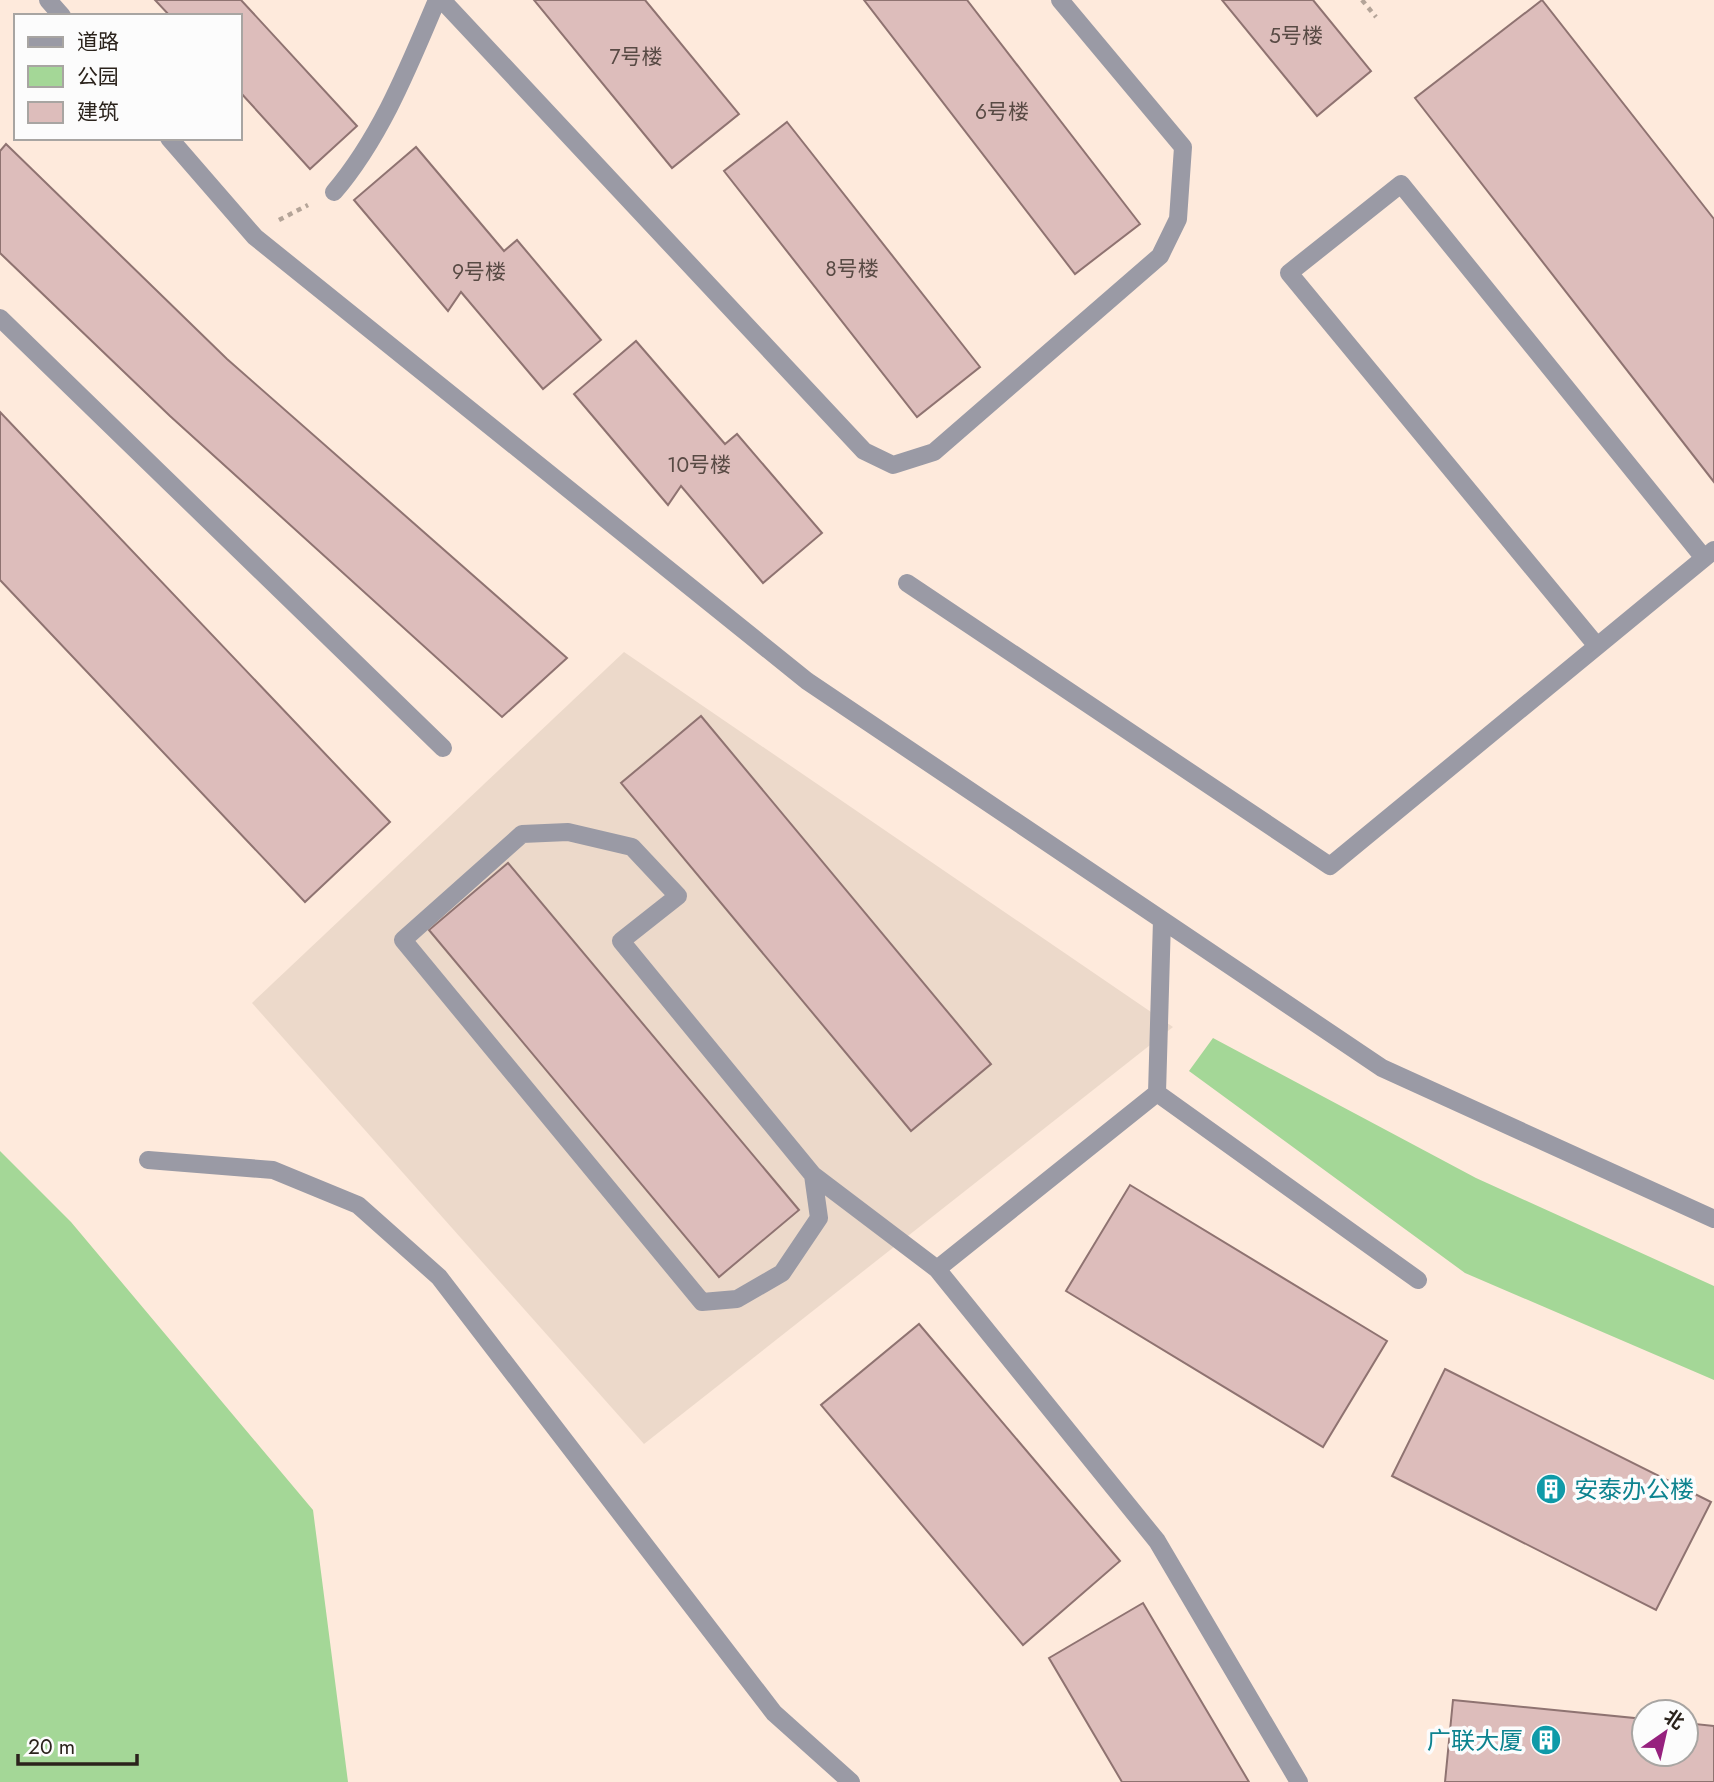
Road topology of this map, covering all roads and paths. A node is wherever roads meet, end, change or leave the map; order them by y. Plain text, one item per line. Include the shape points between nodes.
1 (48, 0) edge
2 (440, 0) edge
3 (1060, 0) edge
4 (1362, 0) edge
5 (60, 14) edge
6 (1376, 17) dead end
7 (171, 140) edge
8 (334, 192) joint
9 (275, 223) dead end
10 (0, 318) edge
11 (1709, 554) edge
12 (907, 583) dead end
13 (1597, 646) junction
14 (443, 748) dead end
15 (1162, 920) junction
16 (1157, 1093) junction
17 (148, 1160) dead end
18 (813, 1175) junction
19 (1714, 1219) edge
20 (937, 1269) junction
21 (1418, 1280) dead end
22 (851, 1782) edge
23 (1299, 1782) edge

1 - 5 street
2 - 3 street via 864,451 893,465 934,452 1160,256 1178,219 1183,147
2 - 8 street via 355,166
4 - 6 path
7 - 15 street via 255,237 807,681
8 - 9 path
10 - 14 street
11 - 13 street
11 - 13 street via 1401,184 1289,273
12 - 13 street via 1330,866
15 - 16 street
15 - 19 street via 1382,1068
16 - 20 street
16 - 21 street
17 - 22 street via 273,1170 358,1205 439,1277 774,1713
18 - 18 street via 621,941 678,896 632,847 568,832 522,834 403,940 702,1303 737,1299 782,1273 819,1218
18 - 20 street
20 - 23 street via 1157,1541

